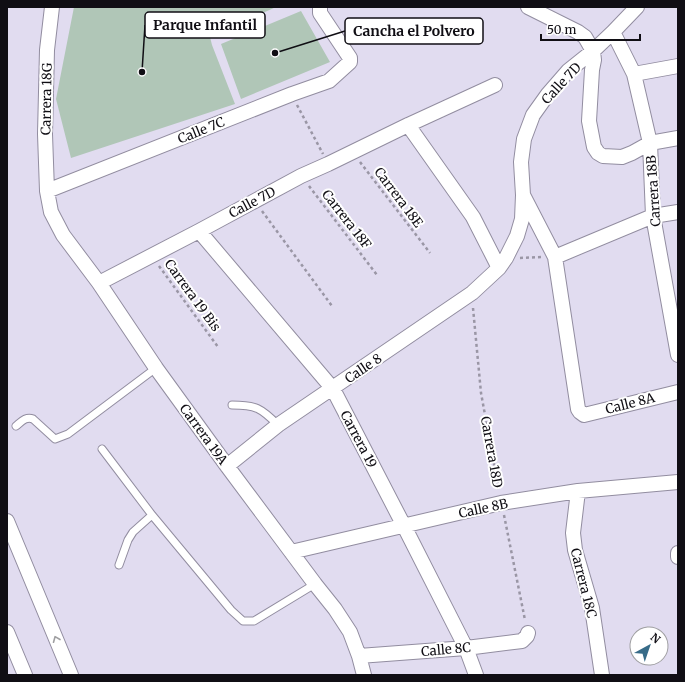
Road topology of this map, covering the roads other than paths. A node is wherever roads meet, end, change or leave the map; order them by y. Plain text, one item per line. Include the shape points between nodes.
1 (52, 7) edge
2 (320, 7) edge
3 (637, 7) edge
4 (530, 8) edge
5 (613, 32) junction
6 (593, 51) junction
7 (678, 66) edge
8 (634, 74) junction
9 (495, 85) dead end
10 (408, 125) junction
11 (678, 138) edge
12 (650, 143) junction
13 (47, 191) junction
14 (524, 195) junction
15 (678, 212) edge
16 (653, 216) junction
17 (199, 231) junction
18 (555, 257) junction
19 (502, 263) junction
20 (99, 283) junction
21 (678, 355) edge
22 (156, 368) junction
23 (333, 389) junction
24 (678, 392) edge
25 (232, 405) dead end
26 (278, 425) junction
27 (16, 426) dead end
28 (102, 449) dead end
29 (227, 466) junction
30 (678, 482) edge
31 (578, 491) junction
32 (152, 515) junction
33 (7, 521) edge
34 (404, 526) junction
35 (292, 552) junction
36 (678, 553) edge
37 (678, 556) edge
38 (119, 565) dead end
39 (315, 584) junction
40 (7, 632) edge
41 (528, 633) road end
42 (466, 648) junction
43 (359, 656) junction
44 (26, 675) edge
45 (71, 675) edge
46 (364, 675) edge
47 (476, 675) edge
48 (602, 675) edge

1 - 13 street, Carrera 18G via 47,50
2 - 13 street, Calle 7C via 320,13 350,58 350,62 329,81
3 - 5 street, Calle 7D
4 - 6 street via 578,32
5 - 6 street, Calle 7D
5 - 8 street, Carrera 18B
6 - 12 street via 590,121 594,147 604,156 622,157
6 - 14 street, Calle 7D via 568,71 533,116 524,139 520,162
7 - 8 street
8 - 12 street, Carrera 18B
9 - 10 street, Calle 7D
10 - 17 street, Calle 7D via 301,176
10 - 19 street
11 - 12 street
12 - 16 street, Carrera 18B
13 - 20 street, Carrera 19A via 51,212 62,235
14 - 18 street
14 - 19 street, Calle 7D via 522,219 517,236
15 - 16 street
16 - 18 street
16 - 21 street, Carrera 18B
17 - 20 street, Calle 7D
17 - 23 street, Carrera 19
18 - 24 street, Calle 8A via 578,409 581,414
19 - 23 street, Calle 8 via 484,284 472,293
20 - 22 street, Carrera 19A
22 - 27 lane via 61,437 54,439 30,418
22 - 29 street, Carrera 19A
23 - 26 street, Calle 8
23 - 34 street, Carrera 19
25 - 26 lane via 258,408
26 - 29 street, Calle 8
28 - 32 lane
29 - 35 street, Carrera 19A
30 - 31 street, Calle 8B
31 - 34 street, Calle 8B via 501,503
31 - 48 street, Carrera 18C via 573,533 575,550 592,608
32 - 38 lane via 133,532
32 - 39 lane via 243,621 254,621
45 -> 33 street
34 - 35 street, Calle 8B
34 - 42 street, Carrera 19
35 - 39 street, Carrera 19A
36 - 37 street
39 - 43 street, Carrera 19A via 350,632
40 - 44 street
41 - 42 street, Calle 8C via 522,641
42 - 43 street, Calle 8C
42 - 47 street, Carrera 19
43 - 46 street, Carrera 19A

